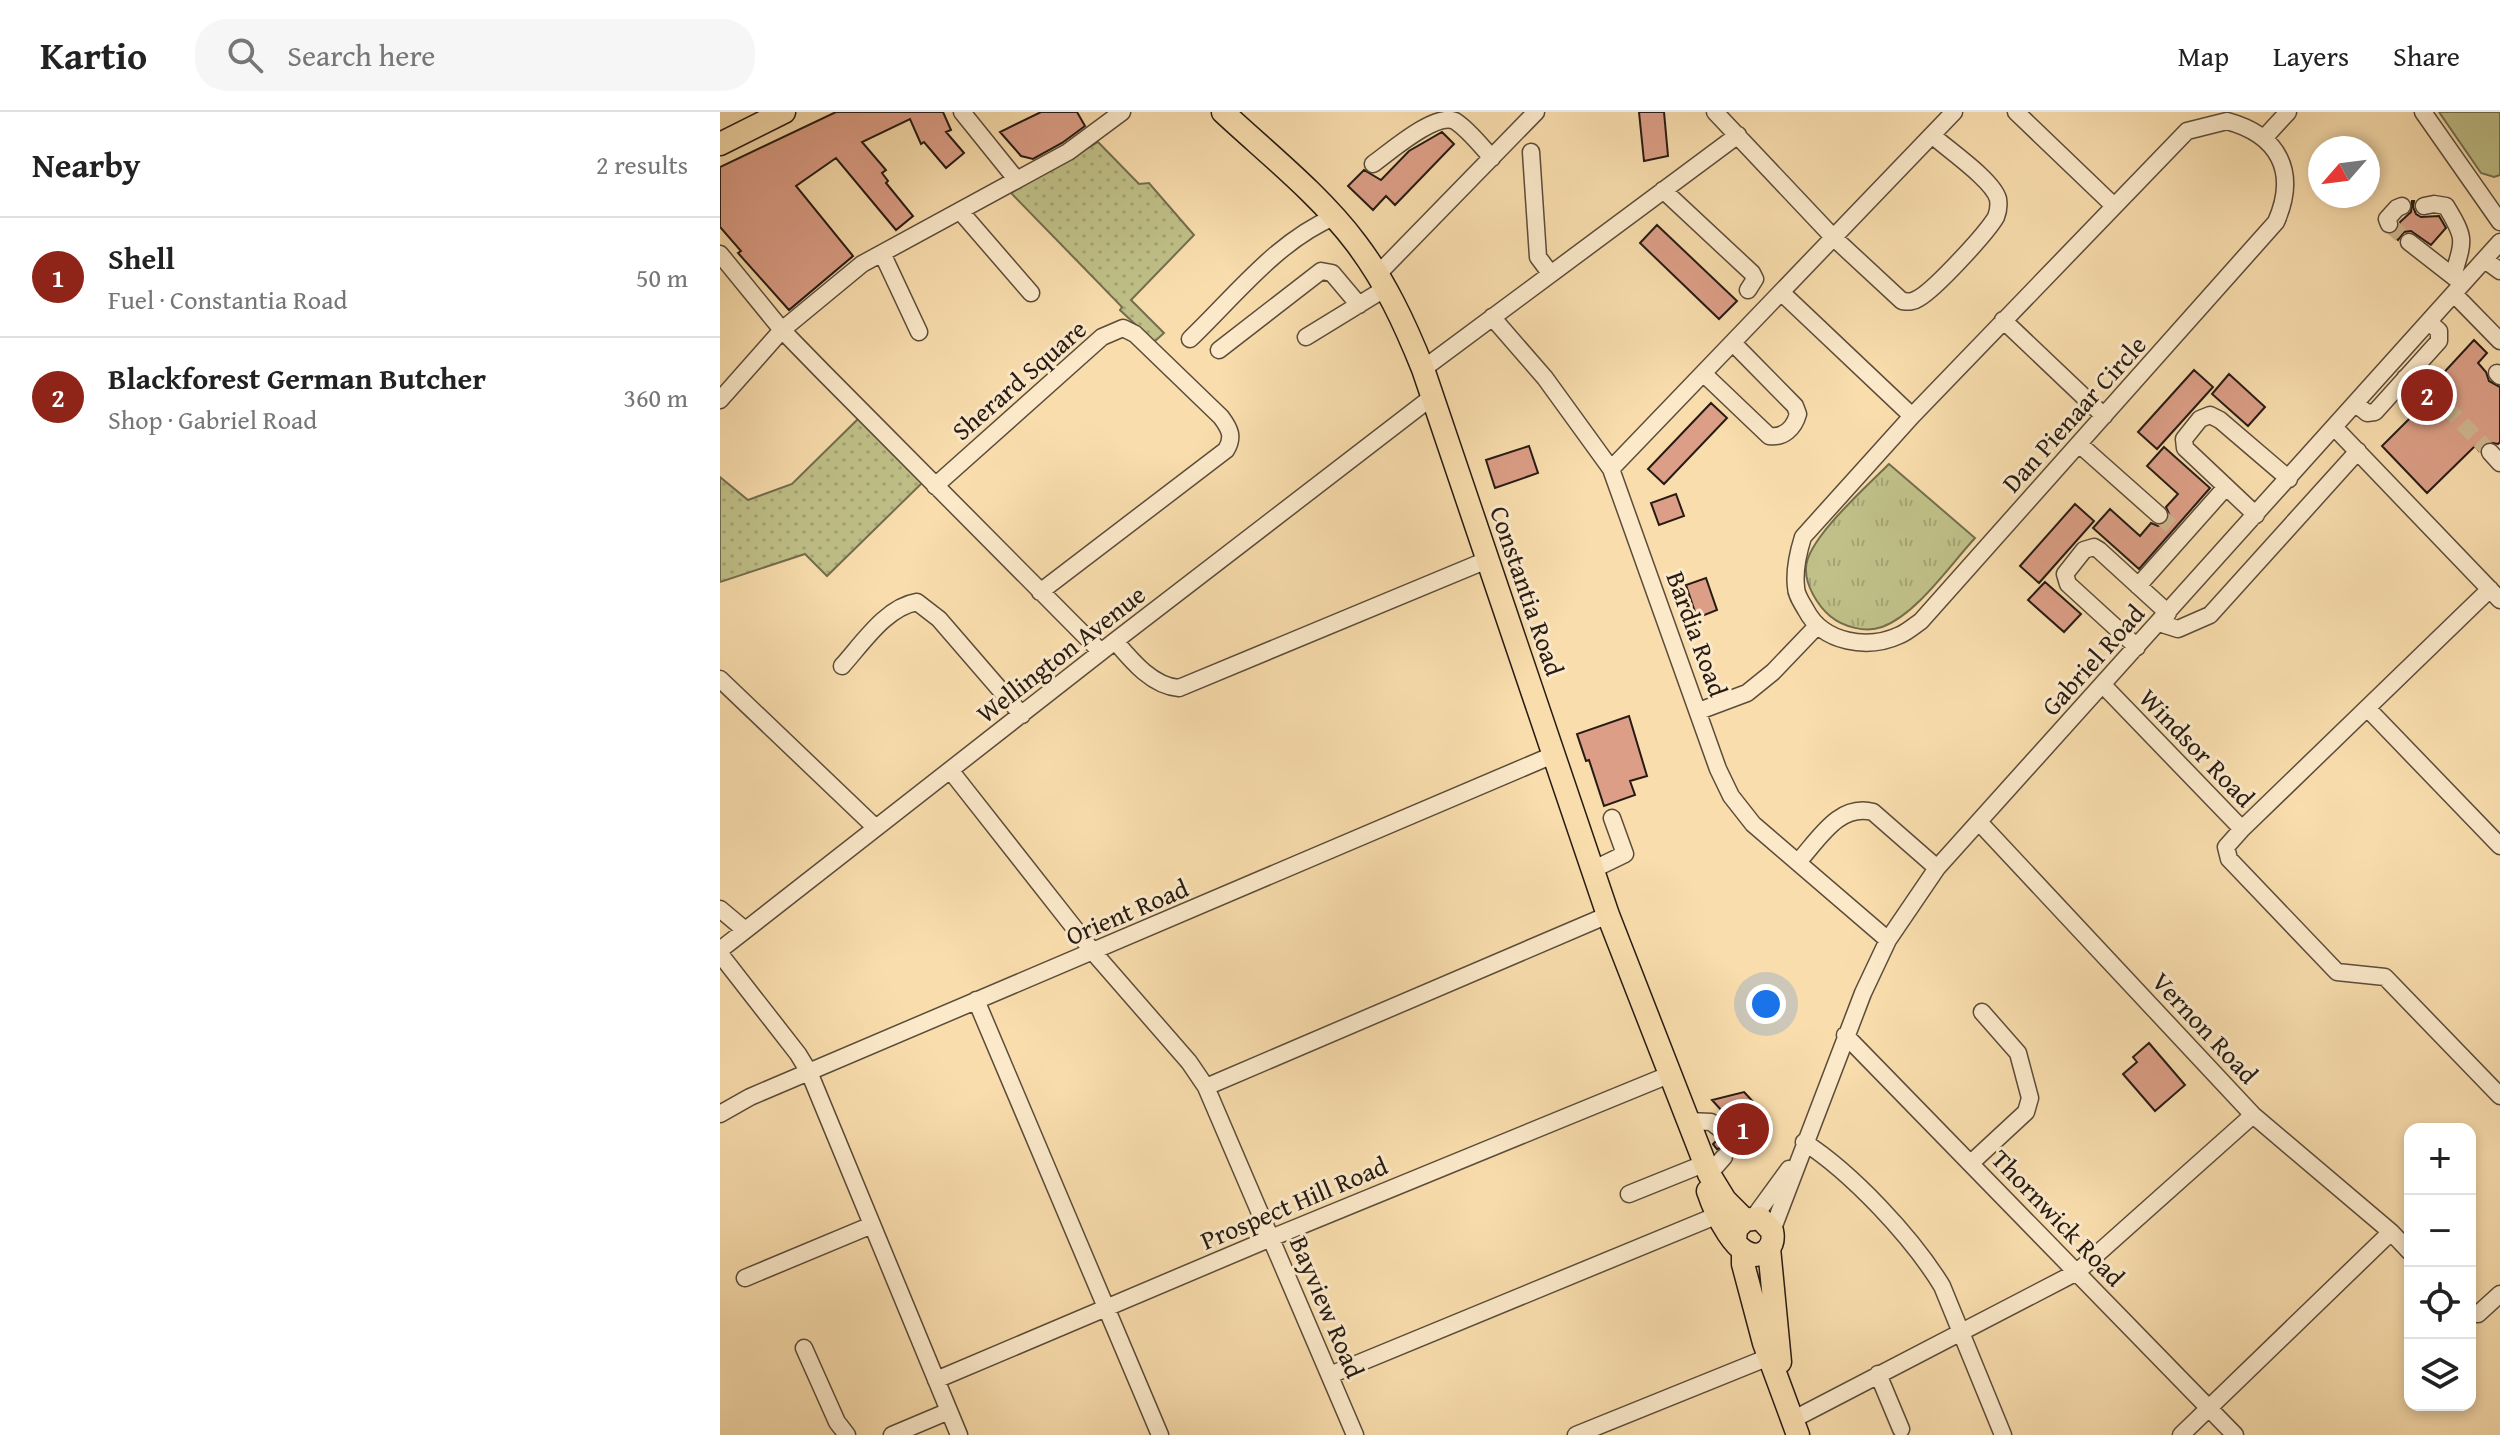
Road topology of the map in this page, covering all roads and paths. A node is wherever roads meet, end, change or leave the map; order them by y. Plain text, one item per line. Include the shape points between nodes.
1 (784, 112) edge
2 (962, 112) edge
3 (1122, 112) edge
4 (1223, 112) edge
5 (1536, 112) edge
6 (1715, 112) edge
7 (1954, 112) edge
8 (2016, 112) edge
9 (2288, 112) edge
10 (2423, 112) edge
11 (1738, 135) junction
12 (1932, 135) junction
13 (2265, 137) junction
14 (720, 144) edge
15 (1531, 152) dead end
16 (1492, 158) junction
17 (1373, 164) dead end
18 (1016, 179) junction
19 (1663, 190) junction
20 (2113, 205) junction
21 (2402, 206) dead end
22 (2424, 206) dead end
23 (960, 211) junction
24 (1334, 217) junction
25 (2500, 222) edge
26 (2389, 224) dead end
27 (1833, 237) junction
28 (2409, 242) tunnel mouth
29 (2500, 242) edge
30 (882, 253) junction
31 (720, 254) edge
32 (2485, 260) junction
33 (2500, 271) edge
34 (1550, 273) junction
35 (1382, 281) junction
36 (2457, 285) junction
37 (1748, 290) dead end
38 (1781, 292) junction
39 (1031, 293) dead end
40 (1359, 305) junction
41 (1492, 317) junction
42 (2003, 320) junction
43 (2429, 322) junction
44 (782, 330) junction
45 (919, 332) dead end
46 (1306, 337) dead end
47 (1190, 339) dead end
48 (2500, 341) edge
49 (1733, 343) junction
50 (1219, 350) dead end
51 (1423, 369) junction
52 (1704, 374) junction
53 (2405, 378) junction
54 (2429, 389) tunnel mouth
55 (1432, 397) junction
56 (720, 400) edge
57 (2356, 404) junction
58 (1912, 416) junction
59 (2104, 416) junction
60 (2335, 428) junction
61 (2079, 444) junction
62 (2358, 451) junction
63 (1611, 469) junction
64 (2289, 479) junction
65 (935, 486) junction
66 (2226, 487) junction
67 (2159, 515) tunnel mouth
68 (2256, 515) junction
69 (1487, 560) junction
70 (2138, 586) junction
71 (1040, 592) junction
72 (2495, 595) edge
73 (2164, 618) junction
74 (1817, 626) junction
75 (1115, 641) junction
76 (2137, 647) junction
77 (1101, 652) junction
78 (842, 666) dead end
79 (720, 679) edge
80 (2103, 685) junction
81 (2367, 708) junction
82 (1699, 711) junction
83 (1022, 715) junction
84 (1553, 755) junction
85 (950, 770) junction
86 (1612, 818) dead end
87 (1979, 822) junction
88 (876, 828) junction
89 (2242, 829) junction
90 (2500, 846) edge
91 (1798, 862) junction
92 (1937, 868) junction
93 (1592, 870) junction
94 (720, 909) edge
95 (1608, 915) junction
96 (745, 930) junction
97 (1888, 940) junction
98 (720, 952) edge
99 (1094, 953) junction
100 (976, 1000) junction
101 (1982, 1012) dead end
102 (1845, 1035) junction
103 (809, 1072) junction
104 (1671, 1074) junction
105 (1206, 1087) junction
106 (2500, 1096) edge
107 (720, 1114) edge
108 (2253, 1115) junction
109 (1691, 1130) junction
110 (1724, 1132) dead end
111 (1804, 1142) junction
112 (1971, 1163) junction
113 (1711, 1165) junction
114 (1629, 1194) dead end
115 (1718, 1215) junction
116 (872, 1225) junction
117 (1760, 1229) junction
118 (2391, 1232) junction
119 (1271, 1238) junction
120 (1739, 1246) junction
121 (2404, 1246) edge
122 (2077, 1272) junction
123 (745, 1278) dead end
124 (2500, 1294) edge
125 (1108, 1307) junction
126 (2477, 1311) edge
127 (1960, 1331) junction
128 (804, 1348) dead end
129 (1769, 1357) junction
130 (1878, 1374) junction
131 (1330, 1375) junction
132 (936, 1380) junction
133 (1779, 1383) junction
134 (2209, 1407) junction
135 (949, 1411) junction
136 (1795, 1427) edge
137 (1901, 1429) dead end
138 (847, 1435) edge
139 (892, 1435) edge
140 (959, 1435) edge
141 (1160, 1435) edge
142 (1355, 1435) edge
143 (1576, 1435) edge
144 (2003, 1435) edge
145 (2181, 1435) edge
146 (2235, 1435) edge

1 - 14 main road
2 - 18 street
3 - 18 street via 1068,152
4 - 24 main road, Constantia Road
5 - 16 street
6 - 11 street
7 - 12 street
8 - 20 street
9 - 13 street
10 - 25 street
11 - 19 street
11 - 27 street
12 - 27 street
12 - 27 street via 1997,196 1996,216 1965,254 1923,296 1902,301
13 - 20 street via 2227,121 2187,131
13 - 59 street, Dan Pienaar Circle via 2279,155 2286,179 2285,202 2276,222
15 - 34 street via 1538,257
16 - 17 street via 1457,122 1443,119 1419,129
16 - 35 street
18 - 23 street
19 - 34 street
19 - 37 street via 1752,273 1755,279
20 - 42 street
21 - 26 street via 2387,219
22 - 36 street via 2446,206 2459,229 2463,242
23 - 30 street
23 - 39 street
24 - 35 main road, Constantia Road
24 - 47 street via 1278,255
27 - 38 street
28 - 36 street
29 - 32 street, Gabriel Road
30 - 44 street
30 - 45 street
31 - 44 street
32 - 33 street
32 - 36 street, Gabriel Road
34 - 41 street
35 - 40 street
35 - 51 main road, Constantia Road
36 - 43 street, Gabriel Road
36 - 48 street
38 - 49 street
38 - 58 street
40 - 46 street
40 - 50 street via 1332,273 1321,271
41 - 51 street
41 - 63 street, Bardia Road via 1545,378
42 - 58 street
42 - 59 street
43 - 53 street via 2439,331 2439,341
43 - 57 street, Gabriel Road
44 - 56 street
44 - 65 street
49 - 52 street
49 - 52 street via 1795,406 1796,422 1785,434 1769,436
51 - 55 main road, Constantia Road
52 - 63 street
53 - 54 street
53 - 57 street via 2372,413
55 - 69 main road, Constantia Road
55 - 75 street, Wellington Avenue
57 - 60 street, Gabriel Road
58 - 74 street via 1803,537 1795,590
59 - 61 street, Dan Pienaar Circle
60 - 62 street
60 - 64 street, Gabriel Road
61 - 67 street
61 - 74 street, Dan Pienaar Circle via 1921,621 1901,635 1854,643
62 - 72 street
62 - 73 street via 2210,615 2178,629
63 - 82 street, Bardia Road
64 - 66 street via 2220,420 2206,416 2184,444
64 - 68 street, Gabriel Road
65 - 71 street
65 - 71 street, Sherard Square via 1102,337 1123,328 1221,417 1231,434 1226,450
66 - 68 street
66 - 70 street
68 - 73 street, Gabriel Road
69 - 75 street via 1179,688 1149,676
69 - 84 main road, Constantia Road
70 - 73 street
70 - 76 street via 2094,547 2084,550 2065,574 2068,584
71 - 77 street
72 - 81 street
73 - 76 street, Gabriel Road
74 - 82 street via 1754,688
75 - 77 street, Wellington Avenue
76 - 80 street, Gabriel Road
77 - 83 street, Wellington Avenue
78 - 83 street via 893,612 917,602 939,619
79 - 88 street
80 - 87 street, Gabriel Road
80 - 89 street, Windsor Road
81 - 89 street
81 - 90 street
82 - 91 street, Bardia Road via 1731,796 1753,824
83 - 85 street, Wellington Avenue
84 - 93 main road, Constantia Road
84 - 99 street, Orient Road
85 - 88 street, Wellington Avenue
85 - 99 street, Bayview Road
86 - 93 street via 1625,854
87 - 92 street, Gabriel Road
87 - 108 street, Vernon Road
88 - 96 street, Wellington Avenue
89 - 106 street, Windsor Road via 2226,847 2229,859 2337,972 2385,977
91 - 92 street via 1836,820 1864,809
91 - 97 street, Bardia Road
92 - 97 street, Gabriel Road
93 - 95 main road, Constantia Road
94 - 96 street
95 - 104 main road, Constantia Road
95 - 105 street
96 - 98 street, Wellington Avenue
97 - 102 street, Gabriel Road
98 - 103 street
99 - 100 street, Orient Road
99 - 105 street, Bayview Road
100 - 103 street, Orient Road
100 - 125 street
101 - 112 street via 2018,1053 2030,1098 2026,1112
102 - 111 street, Gabriel Road
102 - 112 street, Thornwick Road
103 - 107 street, Orient Road
103 - 116 street
104 - 109 main road, Constantia Road
104 - 119 street, Prospect Hill Road
105 - 119 street, Bayview Road
108 - 118 street, Vernon Road
108 - 122 street
109 - 110 street via 1711,1122
109 - 113 main road, Constantia Road
111 - 117 street, Gabriel Road
111 - 127 street via 1834,1164 1907,1237 1942,1286
112 - 122 street, Thornwick Road
113 - 114 street
113 - 115 main road, Constantia Road
113 - 117 main road, Constantia Road via 1725,1200
115 - 120 main road, Constantia Road
115 - 131 street
116 - 123 street
116 - 132 street
117 - 120 main road via 1736,1229
117 - 120 main road via 1754,1256
117 - 133 main road via 1778,1339
118 - 121 street, Vernon Road
118 - 134 street
119 - 125 street, Prospect Hill Road
119 - 131 street, Bayview Road
120 - 129 main road
122 - 127 street
122 - 134 street, Thornwick Road
124 - 126 street
125 - 132 street, Prospect Hill Road
125 - 141 street
127 - 130 street
127 - 144 street
128 - 138 street
129 - 133 main road
129 - 143 street
130 - 136 street
130 - 137 street
131 - 142 street, Bayview Road
132 - 135 street
133 - 136 main road
134 - 145 street
134 - 146 street, Thornwick Road
135 - 139 street
135 - 140 street

